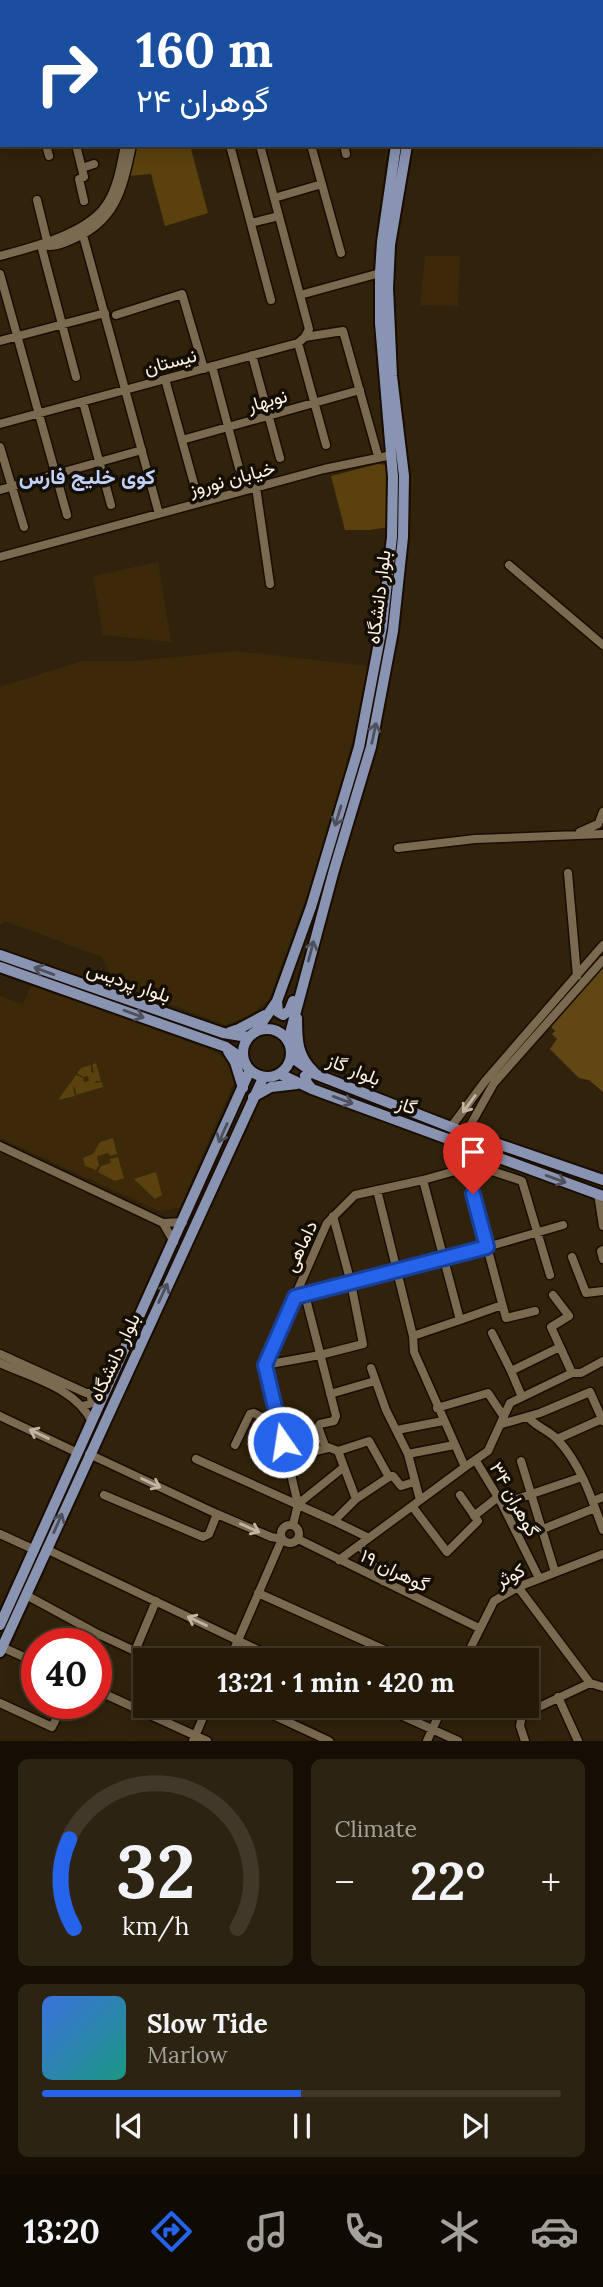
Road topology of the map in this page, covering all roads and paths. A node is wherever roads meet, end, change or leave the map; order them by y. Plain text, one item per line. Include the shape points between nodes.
1 (47, 147) edge
2 (125, 147) edge
3 (132, 147) edge
4 (231, 147) edge
5 (261, 147) edge
6 (312, 147) edge
7 (396, 147) edge
8 (407, 147) edge
9 (80, 148) edge
10 (49, 156) dead end
11 (94, 164) dead end
12 (82, 168) junction
13 (322, 184) junction
14 (274, 198) junction
15 (37, 200) dead end
16 (85, 201) dead end
17 (279, 216) junction
18 (251, 223) junction
19 (83, 231) junction
20 (44, 243) junction
21 (341, 253) dead end
22 (0, 256) edge
23 (380, 273) junction
24 (0, 274) edge
25 (300, 295) junction
26 (271, 300) dead end
27 (104, 313) junction
28 (116, 314) dead end
29 (61, 324) junction
30 (18, 337) junction
31 (301, 340) junction
32 (0, 341) edge
33 (252, 355) junction
34 (208, 367) junction
35 (76, 377) dead end
36 (165, 379) junction
37 (126, 390) junction
38 (360, 390) junction
39 (83, 401) junction
40 (314, 403) junction
41 (39, 414) junction
42 (269, 416) junction
43 (0, 424) edge
44 (228, 427) junction
45 (182, 440) junction
46 (326, 444) dead end
47 (0, 447) edge
48 (142, 450) junction
49 (392, 455) junction
50 (378, 456) junction
51 (280, 458) dead end
52 (99, 462) junction
53 (239, 468) dead end
54 (55, 474) junction
55 (12, 487) junction
56 (256, 487) junction
57 (0, 490) edge
58 (200, 502) junction
59 (111, 505) dead end
60 (159, 514) junction
61 (68, 515) dead end
62 (23, 527) dead end
63 (0, 557) edge
64 (509, 565) dead end
65 (270, 584) dead end
66 (603, 645) edge
67 (601, 819) edge
68 (578, 834) junction
69 (603, 834) edge
70 (398, 848) dead end
71 (328, 867) junction
72 (568, 873) dead end
73 (603, 945) edge
74 (0, 955) edge
75 (603, 960) edge
76 (0, 967) edge
77 (577, 976) junction
78 (302, 986) junction
79 (297, 1003) junction
80 (273, 1006) junction
81 (223, 1033) junction
82 (253, 1034) junction
83 (288, 1041) junction
84 (522, 1045) junction
85 (226, 1047) junction
86 (291, 1057) junction
87 (243, 1059) junction
88 (250, 1070) junction
89 (314, 1072) junction
90 (280, 1074) junction
91 (262, 1078) junction
92 (490, 1082) junction
93 (299, 1084) junction
94 (243, 1088) junction
95 (312, 1090) junction
96 (253, 1097) junction
97 (452, 1127) junction
98 (466, 1133) junction
99 (0, 1146) edge
100 (466, 1168) junction
101 (423, 1180) junction
102 (603, 1181) edge
103 (377, 1190) junction
104 (601, 1195) edge
105 (334, 1216) junction
106 (183, 1222) junction
107 (163, 1223) junction
108 (563, 1225) dead end
109 (603, 1226) edge
110 (538, 1232) junction
111 (174, 1242) junction
112 (487, 1247) junction
113 (603, 1250) edge
114 (572, 1257) dead end
115 (444, 1258) junction
116 (603, 1259) edge
117 (396, 1270) junction
118 (550, 1275) dead end
119 (351, 1283) junction
120 (603, 1291) edge
121 (305, 1295) junction
122 (553, 1295) dead end
123 (295, 1297) junction
124 (502, 1305) junction
125 (535, 1311) dead end
126 (460, 1320) junction
127 (492, 1333) dead end
128 (413, 1336) junction
129 (559, 1347) junction
130 (0, 1354) edge
131 (320, 1355) junction
132 (603, 1361) edge
133 (0, 1363) edge
134 (265, 1365) junction
135 (370, 1368) dead end
136 (511, 1371) junction
137 (572, 1373) junction
138 (375, 1381) junction
139 (108, 1387) junction
140 (90, 1393) junction
141 (330, 1394) junction
142 (522, 1397) junction
143 (83, 1406) junction
144 (437, 1408) junction
145 (0, 1416) edge
146 (528, 1417) junction
147 (503, 1420) junction
148 (602, 1420) edge
149 (443, 1421) junction
150 (92, 1422) junction
151 (279, 1426) junction
152 (397, 1430) junction
153 (557, 1438) junction
154 (235, 1445) dead end
155 (454, 1445) junction
156 (328, 1448) junction
157 (338, 1451) junction
158 (84, 1454) junction
159 (408, 1454) junction
160 (287, 1458) junction
161 (196, 1459) dead end
162 (476, 1461) junction
163 (521, 1461) dead end
164 (344, 1467) junction
165 (465, 1467) junction
166 (389, 1477) junction
167 (582, 1477) junction
168 (414, 1482) junction
169 (532, 1494) junction
170 (104, 1495) dead end
171 (460, 1495) dead end
172 (603, 1497) edge
173 (356, 1499) junction
174 (500, 1501) junction
175 (416, 1503) junction
176 (298, 1504) junction
177 (594, 1505) junction
178 (218, 1514) junction
179 (474, 1516) junction
180 (334, 1521) junction
181 (293, 1525) junction
182 (543, 1529) junction
183 (603, 1530) edge
184 (0, 1534) edge
185 (369, 1538) junction
186 (282, 1539) junction
187 (298, 1539) junction
188 (360, 1545) junction
189 (41, 1549) junction
190 (603, 1554) edge
191 (339, 1560) junction
192 (555, 1572) junction
193 (539, 1578) junction
194 (384, 1581) junction
195 (518, 1587) junction
196 (258, 1593) junction
197 (26, 1595) junction
198 (156, 1601) junction
199 (0, 1625) edge
200 (87, 1628) edge
201 (479, 1628) junction
202 (112, 1640) edge
203 (237, 1641) junction
204 (136, 1648) edge
205 (234, 1648) edge
206 (252, 1648) edge
207 (381, 1648) edge
208 (470, 1648) edge
209 (1, 1650) edge
210 (133, 1650) edge
211 (21, 1657) edge
212 (590, 1683) junction
213 (602, 1688) edge
214 (558, 1697) junction
215 (112, 1698) edge
216 (0, 1703) edge
217 (539, 1706) edge
218 (21, 1713) edge
219 (203, 1718) edge
220 (280, 1718) edge
221 (406, 1718) edge
222 (438, 1718) edge
223 (521, 1718) edge
224 (35, 1719) edge
225 (56, 1719) edge
226 (432, 1730) junction
227 (194, 1738) edge
228 (207, 1741) edge
229 (329, 1741) edge
230 (427, 1741) edge
231 (458, 1741) edge
232 (525, 1741) edge
233 (578, 1741) edge

1 - 10 street
2 - 19 street via 107,205
3 - 19 street via 112,209 96,226
4 - 18 street
5 - 14 street
6 - 13 street
7 - 23 main road, بلوار دانشگاه
71 -> 8 main road, بلوار دانشگاه via 371,747 395,617 404,476 388,288 390,244
9 - 12 street
11 - 12 street
12 - 16 street via 84,177 79,179
13 - 14 street
13 - 21 street
14 - 17 street
15 - 20 street
17 - 18 street
17 - 25 street
18 - 26 street
19 - 20 street via 49,248
19 - 27 street
20 - 22 street
20 - 29 street
23 - 25 street
23 - 49 main road, بلوار دانشگاه
24 - 30 street
25 - 31 street via 309,329
27 - 29 street
27 - 37 street
28 - 34 street via 182,294
29 - 30 street
29 - 35 street
30 - 32 street
30 - 41 street
31 - 33 street, نیستان
31 - 38 street, نیستان via 343,331
31 - 40 street
33 - 34 street, نیستان
33 - 42 street
34 - 36 street, نیستان
34 - 44 street
36 - 37 street, نیستان
36 - 45 street
37 - 39 street, نیستان
37 - 48 street
38 - 40 street, نوبهار
38 - 50 street
39 - 41 street, نیستان
39 - 52 street
40 - 42 street, نوبهار
40 - 46 street
41 - 43 street, نیستان
41 - 54 street
42 - 44 street, نوبهار
42 - 51 street
44 - 45 street, نوبهار
44 - 53 street
45 - 58 street
47 - 55 street
48 - 52 street
48 - 60 street
49 - 50 street, خیابان نوروز
49 -> 71 main road, بلوار دانشگاه via 392,537 382,627 359,747
50 - 56 street, خیابان نوروز
52 - 54 street
52 - 59 street
54 - 55 street
54 - 61 street
55 - 57 street
55 - 62 street
56 - 58 street, خیابان نوروز
56 - 65 street
58 - 60 street, خیابان نوروز
60 - 63 street, خیابان نوروز
64 - 66 street
67 - 68 street
67 - 69 street via 597,828
68 - 69 street
68 - 70 street
78 -> 71 main road, بلوار دانشگاه
71 - 80 main road, بلوار دانشگاه
72 - 77 street
73 - 77 street
81 -> 74 main road, بلوار پردیس
75 - 84 street
76 -> 85 main road, بلوار پردیس
77 - 84 street
78 - 79 main road, بلوار دانشگاه
78 - 80 main road via 285,1014
79 - 83 main road, بلوار دانشگاه
79 - 89 main road via 298,1049
80 - 81 main road via 239,1029
80 - 82 main road, بلوار دانشگاه
81 - 82 main road, بلوار پردیس
81 - 85 main road via 230,1040
82 - 83 main road via 264,1029 278,1031
82 - 87 main road via 243,1047
83 - 86 main road
84 - 92 street
85 - 87 main road, بلوار پردیس
85 - 94 main road
86 - 89 main road, بلوار گاز
86 - 90 main road
87 - 88 main road
88 - 91 main road
88 - 94 main road, بلوار دانشگاه
89 - 95 main road via 305,1080
89 - 97 main road, بلوار گاز
90 - 91 main road
90 - 93 main road, گاز
91 - 96 main road, بلوار دانشگاه
92 -> 97 street
92 - 98 street
93 - 95 main road, گاز
93 - 96 main road via 271,1087
94 -> 106 main road, بلوار دانشگاه
95 -> 104 main road, گاز
158 -> 96 main road, بلوار دانشگاه
97 - 98 main road, بلوار گاز
98 - 102 main road, بلوار گاز
99 - 107 street
100 - 101 street, داماهی
100 - 110 street, داماهی via 483,1168 522,1181
100 - 112 street
101 - 103 street, داماهی
101 - 115 street
102 - 104 main road
103 - 105 street, داماهی via 355,1195
103 - 117 street, گوهران ۳۴
104 - 109 street
105 - 119 street
105 - 123 street, داماهی
106 - 107 street
106 - 111 main road, بلوار دانشگاه
107 - 111 street
108 - 110 street
110 - 112 street
110 - 118 street
111 - 139 main road, بلوار دانشگاه
112 - 115 street
112 - 124 street
113 - 116 street
114 - 120 street via 586,1293
115 - 117 street
115 - 126 street
117 - 119 street
117 - 128 street, گوهران ۳۴
119 - 121 street
119 - 131 street via 363,1344
121 - 123 street
121 - 131 street
122 - 129 street via 569,1316 551,1327
123 - 134 street, داماهی
124 - 125 street via 507,1318
124 - 126 street
126 - 128 street
127 - 136 street
128 - 144 street, گوهران ۳۴ via 414,1352
129 - 136 street
129 - 137 street
130 - 140 street
131 - 134 street
131 - 141 street
132 - 137 street
133 - 143 street via 68,1394
134 - 151 street
135 - 138 street
136 - 142 street
137 - 142 street
138 - 141 street
138 - 152 street
139 - 140 street
139 - 150 main road, بلوار دانشگاه
140 - 143 street via 92,1403
141 - 156 street via 336,1419 318,1427
142 - 147 street via 510,1403
143 - 150 street
144 - 147 street via 488,1393
144 - 149 street, گوهران ۳۴
158 -> 145 street
146 - 147 street
146 - 148 street via 590,1392
146 - 153 street
147 - 162 street via 488,1451
148 - 153 street
149 - 152 street
149 - 155 street, گوهران ۳۴
150 - 158 main road, بلوار دانشگاه
151 - 154 street via 250,1414
151 - 160 street
152 - 159 street
153 - 167 street
155 - 159 street
155 - 165 street, گوهران ۳۴
156 - 157 street
156 - 160 street
157 - 164 street
157 - 166 street via 369,1441
158 -> 178 street
158 - 189 main road, بلوار دانشگاه
159 - 168 street
160 - 176 street
161 - 176 street
162 - 165 street, گوهران ۳۴
162 - 174 street, گوهران ۳۴
163 - 169 street
164 - 173 street
164 - 176 street
165 - 175 street
166 - 168 street via 401,1486
166 - 173 street
167 - 169 street
167 - 177 street
168 - 175 street
169 - 174 street
169 - 182 street
170 - 178 street via 202,1537 209,1534
171 - 179 street
172 - 177 street
173 - 180 street
174 - 179 street
174 - 193 street, گوهران ۳۴
175 - 179 street via 447,1552 478,1521
175 - 185 street
176 - 180 street
176 - 181 street
177 - 182 street
177 - 183 street
178 -> 186 street
180 - 185 street
181 - 186 street via 283,1528
181 - 187 street via 299,1531
182 - 192 street
184 - 189 street
185 - 188 street
186 - 187 street via 292,1543
186 - 196 street
187 - 191 street, گوهران ۱۹
188 - 191 street
188 - 194 street
189 - 197 main road, بلوار دانشگاه
189 - 198 street
189 - 199 main road, بلوار دانشگاه
190 - 192 street, کوثر
191 - 194 street, گوهران ۱۹
192 - 193 street, کوثر
193 - 195 street, کوثر
194 - 201 street, گوهران ۱۹
195 - 201 street, کوثر via 491,1604
195 - 212 street
196 - 203 street
196 - 207 street
197 - 200 street
197 - 209 main road, بلوار دانشگاه
203 -> 198 street
198 - 204 street
201 - 208 street, کوثر
202 - 210 street
203 - 205 street
203 - 206 street
209 - 211 street
212 - 213 street
212 - 214 street
214 - 217 street
214 - 233 street
215 - 227 street
216 - 218 street
219 - 227 street
220 - 229 street
221 - 226 street
222 - 226 street
223 - 232 street
224 - 225 street via 52,1727
226 - 230 street
226 - 231 street
227 - 228 street

